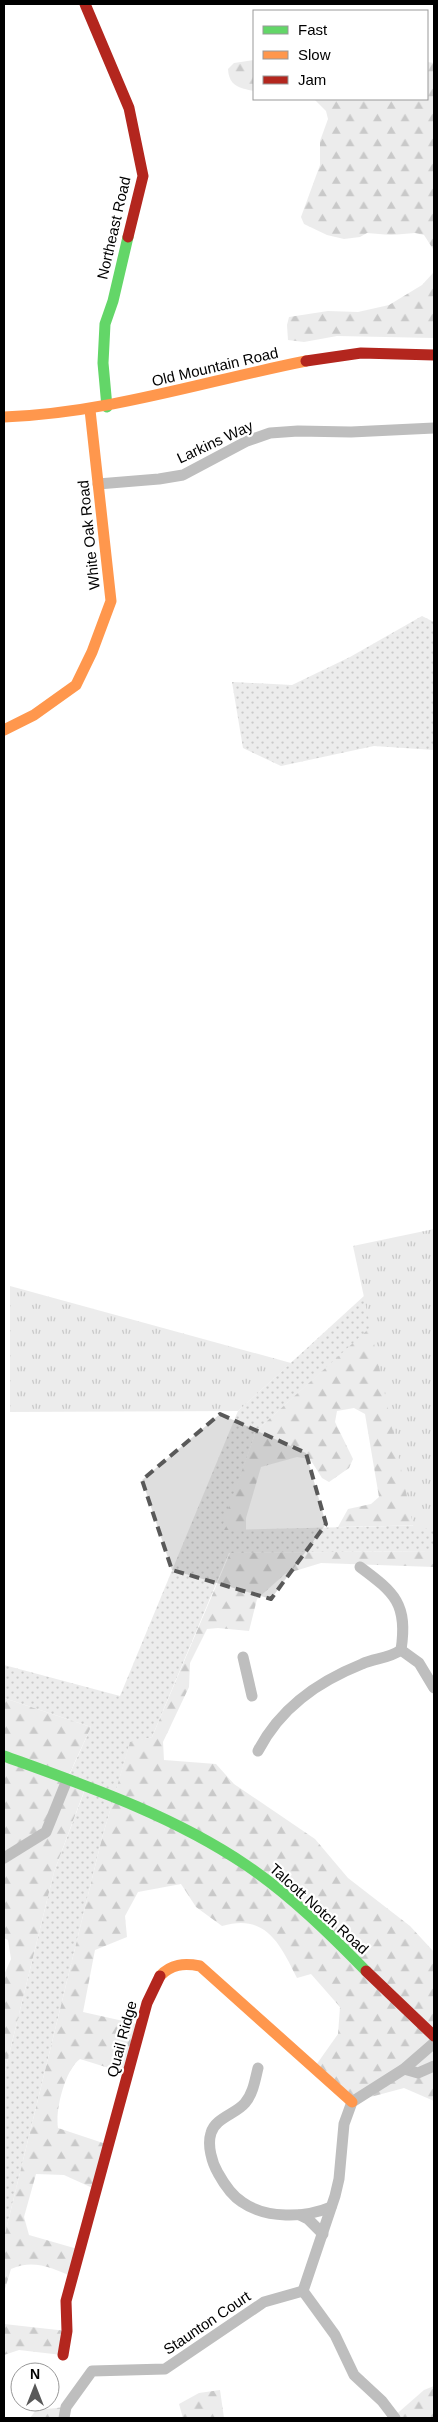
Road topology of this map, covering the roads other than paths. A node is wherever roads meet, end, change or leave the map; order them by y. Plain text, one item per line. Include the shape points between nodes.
1 (85, 4) edge
2 (434, 355) edge
3 (107, 407) junction
4 (90, 410) junction
5 (4, 417) edge
6 (434, 428) edge
7 (98, 484) junction
8 (4, 730) edge
9 (360, 1567) dead end
10 (401, 1650) junction
11 (243, 1656) dead end
12 (434, 1688) edge
13 (252, 1696) dead end
14 (258, 1751) dead end
15 (4, 1756) edge
16 (67, 1780) junction
17 (4, 1858) edge
18 (434, 2036) edge
19 (434, 2043) edge
20 (434, 2066) edge
21 (258, 2068) dead end
22 (404, 2069) junction
23 (352, 2102) junction
24 (331, 2207) junction
25 (300, 2215) junction
26 (323, 2234) junction
27 (303, 2290) junction
28 (63, 2355) dead end
29 (64, 2418) edge
30 (395, 2418) edge

1 - 3 street, Northeast Road via 129,108 143,176 114,302 105,324 103,363
2 - 3 street, Old Mountain Road via 376,352 342,355 280,366
3 - 4 street, Old Mountain Road
4 - 5 street, Old Mountain Road
4 - 7 street, White Oak Road
6 - 7 street, Larkins Way via 270,433 247,441 183,474
7 - 8 street, White Oak Road via 111,601 92,652 76,686 34,715
9 - 10 street via 384,1585 398,1602 404,1631
10 - 12 street via 419,1663
10 - 14 street via 390,1658 363,1663 308,1691 276,1722
11 - 13 street
15 - 16 street, Talcott Notch Road
16 - 17 street via 46,1832
16 - 18 street, Talcott Notch Road via 169,1820 246,1865 278,1888
19 - 22 street
20 - 22 street via 418,2073
21 - 25 street via 247,2101 213,2128 210,2137 213,2165 226,2187 243,2203 268,2212
22 - 23 street
23 - 24 street via 344,2124 339,2179
23 - 28 street, Quail Ridge via 200,1966 186,1962 174,1964 166,1970 153,1982 66,2300 67,2331
24 - 25 street
24 - 26 street
25 - 26 street
26 - 27 street
27 - 29 street, Staunton Court via 264,2302 165,2370 92,2371 66,2407
27 - 30 street via 335,2335 354,2375 382,2400

